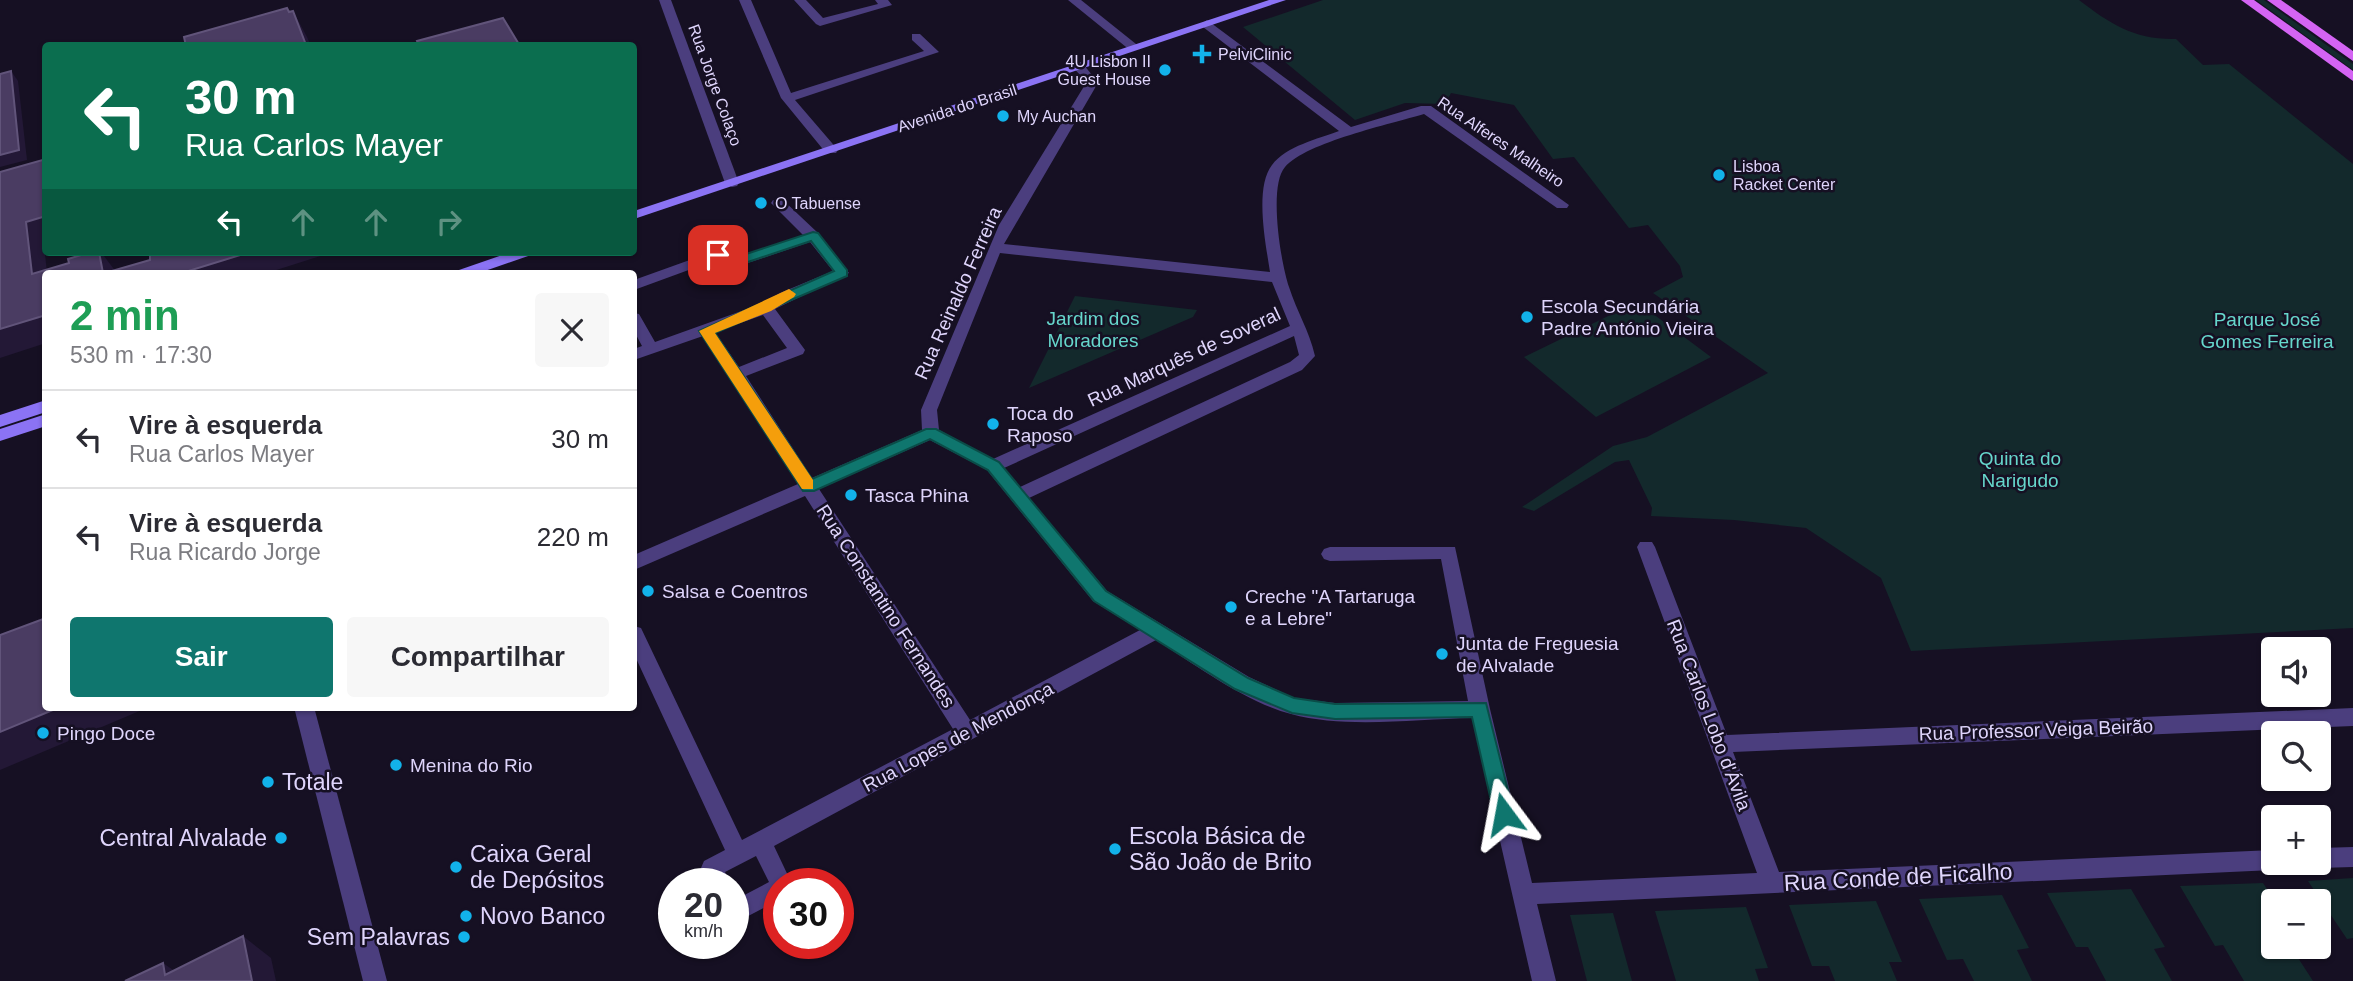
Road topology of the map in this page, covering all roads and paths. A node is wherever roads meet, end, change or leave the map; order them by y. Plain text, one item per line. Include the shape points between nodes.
1 (665, 0) edge
2 (746, 0) edge
3 (800, 0) edge
4 (881, 0) edge
5 (1280, 0) edge
6 (2247, 0) edge
7 (2273, 0) edge
8 (1077, 1) edge
9 (1208, 24) junction
10 (916, 37) dead end
11 (1135, 48) junction
12 (2353, 57) edge
13 (1079, 67) junction
14 (2353, 77) edge
15 (787, 97) junction
16 (1350, 133) junction
17 (831, 150) junction
18 (732, 183) junction
19 (778, 203) dead end
20 (1562, 205) dead end
21 (637, 214) edge
22 (813, 236) junction
23 (995, 248) junction
24 (514, 256) edge
25 (473, 270) edge
26 (1279, 278) junction
27 (637, 284) edge
28 (766, 308) junction
29 (637, 323) edge
30 (1300, 327) junction
31 (706, 331) junction
32 (651, 348) junction
33 (637, 354) edge
34 (736, 374) junction
35 (42, 407) edge
36 (0, 421) edge
37 (42, 421) edge
38 (931, 433) junction
39 (0, 435) edge
40 (993, 466) junction
41 (809, 487) junction
42 (1017, 496) junction
43 (1646, 547) dead end
44 (1330, 554) dead end
45 (637, 562) edge
46 (1155, 631) junction
47 (637, 640) edge
48 (1479, 709) junction
49 (306, 711) edge
50 (2353, 717) edge
51 (966, 732) junction
52 (1720, 744) junction
53 (761, 842) junction
54 (738, 855) junction
55 (2353, 857) edge
56 (2331, 858) edge
57 (2261, 861) edge
58 (712, 868) edge
59 (772, 868) edge
60 (1772, 883) junction
61 (1523, 894) junction
62 (375, 981) edge
63 (1544, 981) edge

1 - 18 street, Rua Jorge Colaço
2 - 15 street
3 - 4 street via 820,22 886,5
5 - 9 main road, Avenida do Brasil
6 - 14 main road
7 - 12 main road
8 - 11 street
9 - 11 main road, Avenida do Brasil
9 - 16 street
10 - 15 street via 933,52
11 - 13 main road, Avenida do Brasil
13 - 17 main road, Avenida do Brasil
13 - 23 street, Rua Reinaldo Ferreira via 1091,81 1083,102
15 - 17 street
16 - 20 street, Rua Alferes Malheiro via 1426,109
16 - 26 street via 1304,149 1278,165 1270,186 1269,209
17 - 18 main road, Avenida do Brasil
18 - 21 main road, Avenida do Brasil
19 - 22 street
22 - 27 street via 733,263 718,255
22 - 28 street via 842,273
23 - 26 street
23 - 38 street, Rua Reinaldo Ferreira via 929,410
24 - 25 main road
26 - 30 street
28 - 31 street
28 - 34 street via 797,350
29 - 32 street
30 - 40 street, Rua Marquês de Soveral
30 - 42 street, Rua Marquês de Soveral via 1307,356 1297,366
31 - 32 street
31 - 34 street, Rua Constantino Fernandes
32 - 33 street
34 - 41 street, Rua Constantino Fernandes
35 - 36 main road
37 - 39 main road
38 - 40 street
38 - 41 street
40 - 42 street
41 - 45 street
41 - 51 street, Rua Constantino Fernandes
42 - 46 street via 1100,596
43 - 52 street, Rua Carlos Lobo d'Ávila
44 - 48 street via 1449,552
46 - 48 street via 1242,683 1292,706 1335,712
46 - 51 street, Rua Lopes de Mendonça
47 - 54 street
48 - 61 street
49 - 62 street
50 - 52 street, Rua Professor Veiga Beirão
51 - 53 street, Rua Lopes de Mendonça
52 - 60 street, Rua Carlos Lobo d'Ávila
53 - 54 street, Rua Lopes de Mendonça
53 - 59 street
54 - 58 street, Rua Lopes de Mendonça
55 - 56 street
57 - 60 street, Rua Conde de Ficalho
60 - 61 street, Rua Conde de Ficalho
61 - 63 street

